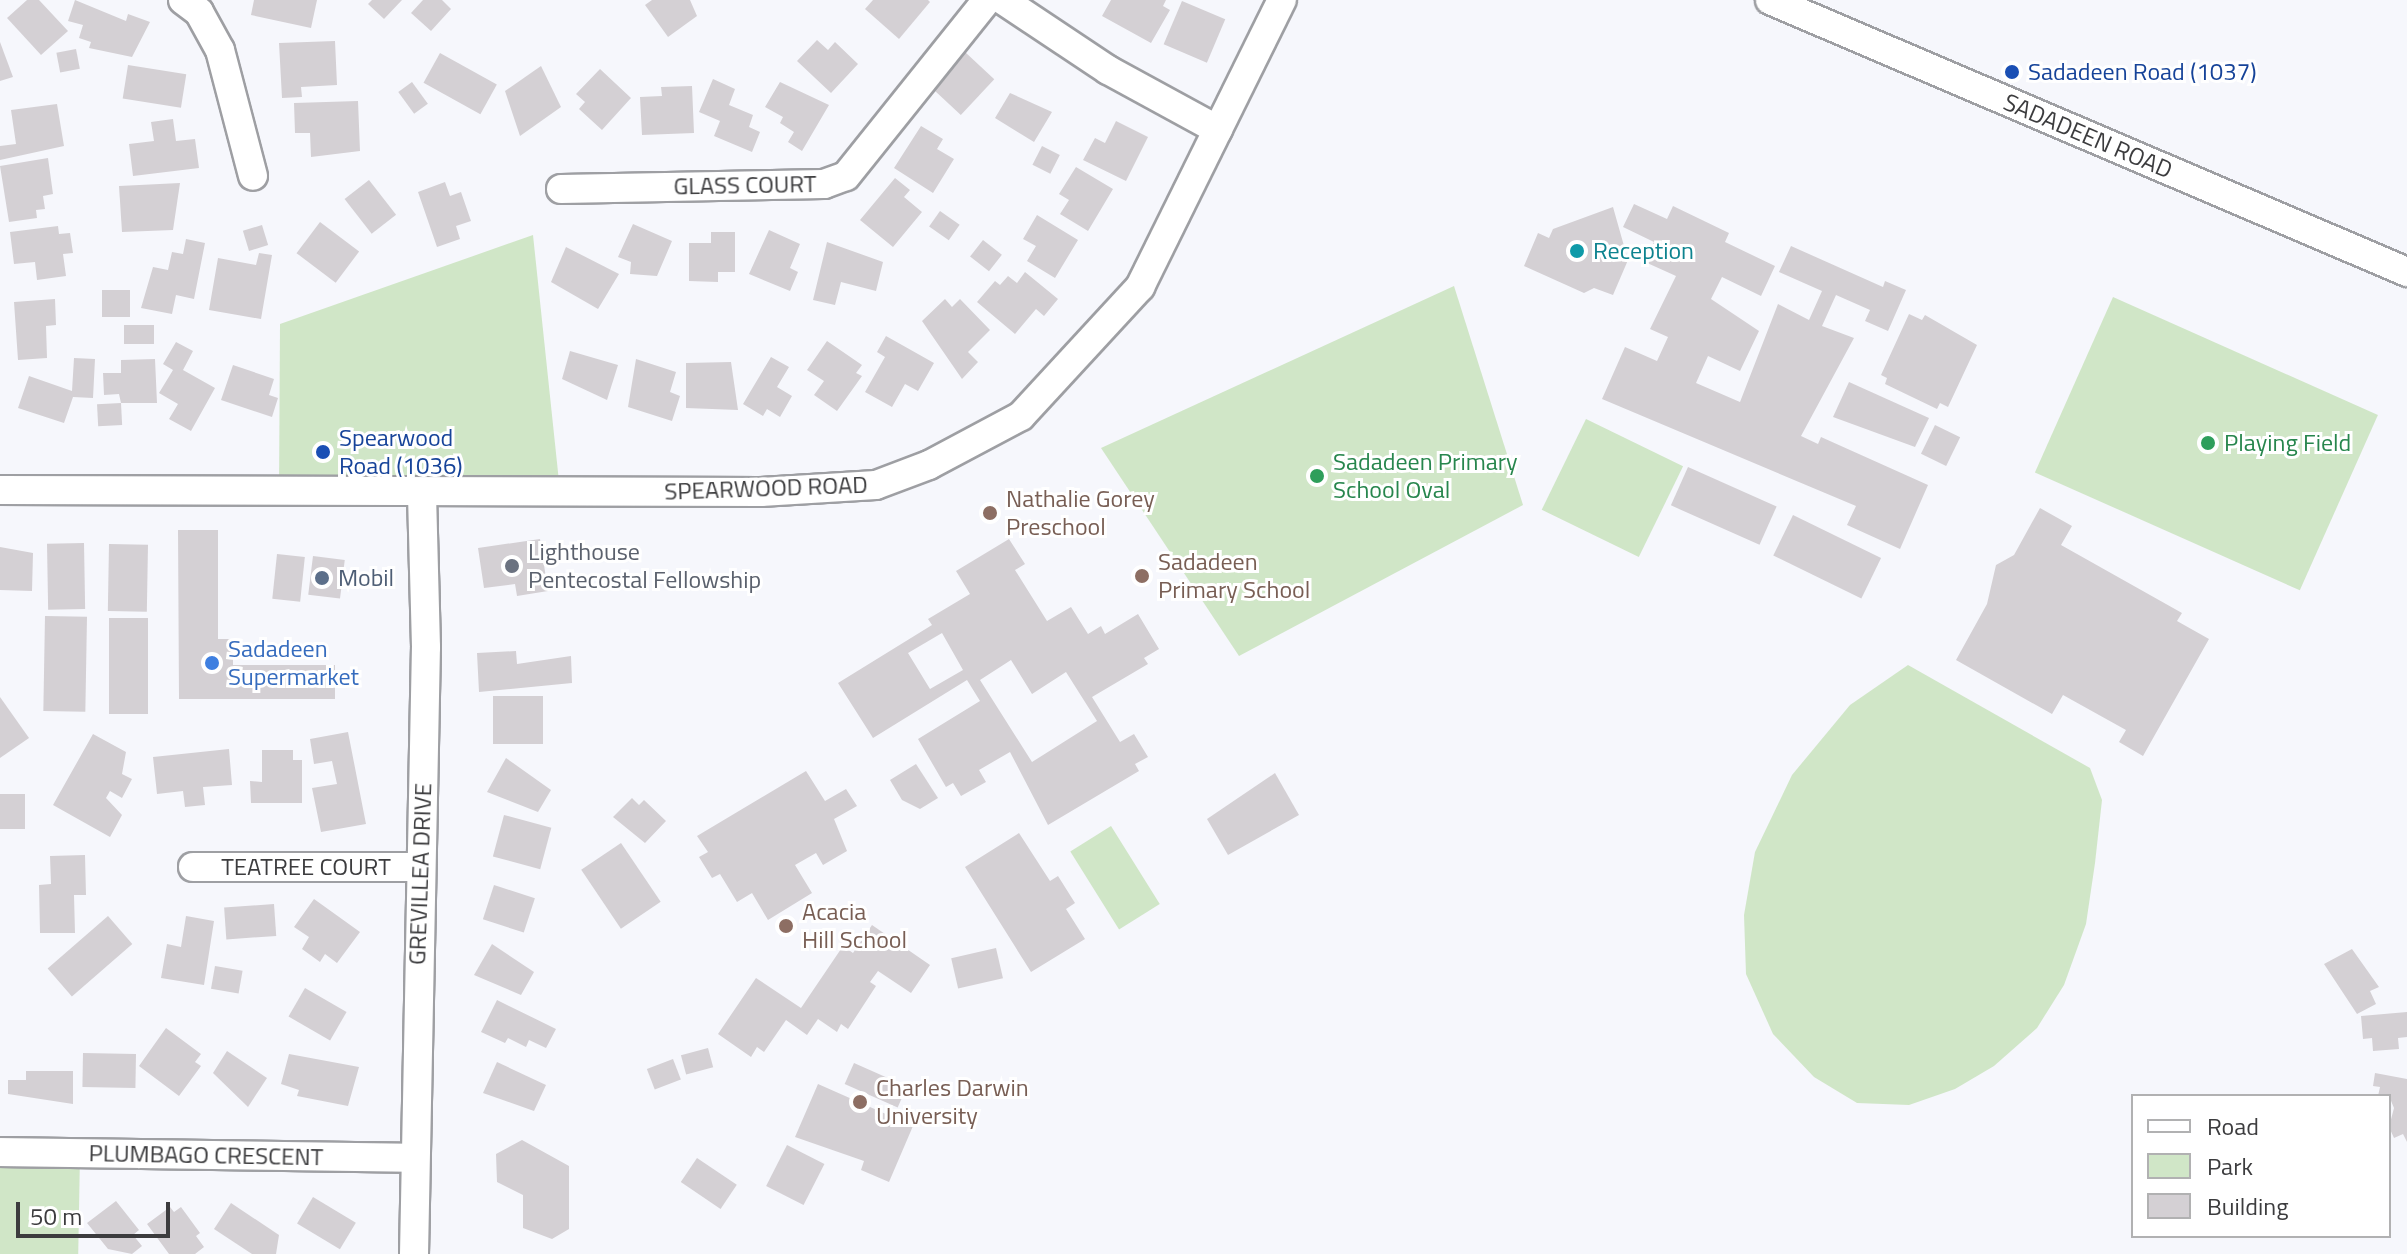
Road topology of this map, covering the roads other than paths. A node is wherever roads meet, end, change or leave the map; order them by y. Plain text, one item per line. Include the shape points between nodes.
1 (183, 0) edge
2 (987, 0) edge
3 (1003, 0) edge
4 (1282, 0) edge
5 (1770, 0) edge
6 (1218, 130) junction
7 (253, 176) dead end
8 (561, 189) dead end
9 (2407, 272) edge
10 (0, 490) edge
11 (422, 494) junction
12 (193, 867) dead end
13 (420, 867) junction
14 (0, 1152) edge
15 (413, 1158) junction
16 (414, 1254) edge

1 - 7 street via 199,12 220,50
2 - 8 street, GLASS COURT via 846,176 824,184
3 - 6 street via 1108,70
4 - 6 street, SPEARWOOD ROAD
5 - 9 street, SADADEEN ROAD
6 - 11 street, SPEARWOOD ROAD via 1140,287 1104,332 1021,416 929,465 876,485
10 - 11 street, SPEARWOOD ROAD
11 - 13 street, GREVILLEA DRIVE
12 - 13 street, TEATREE COURT
13 - 15 street, GREVILLEA DRIVE
14 - 15 street, PLUMBAGO CRESCENT
15 - 16 street, GREVILLEA DRIVE

